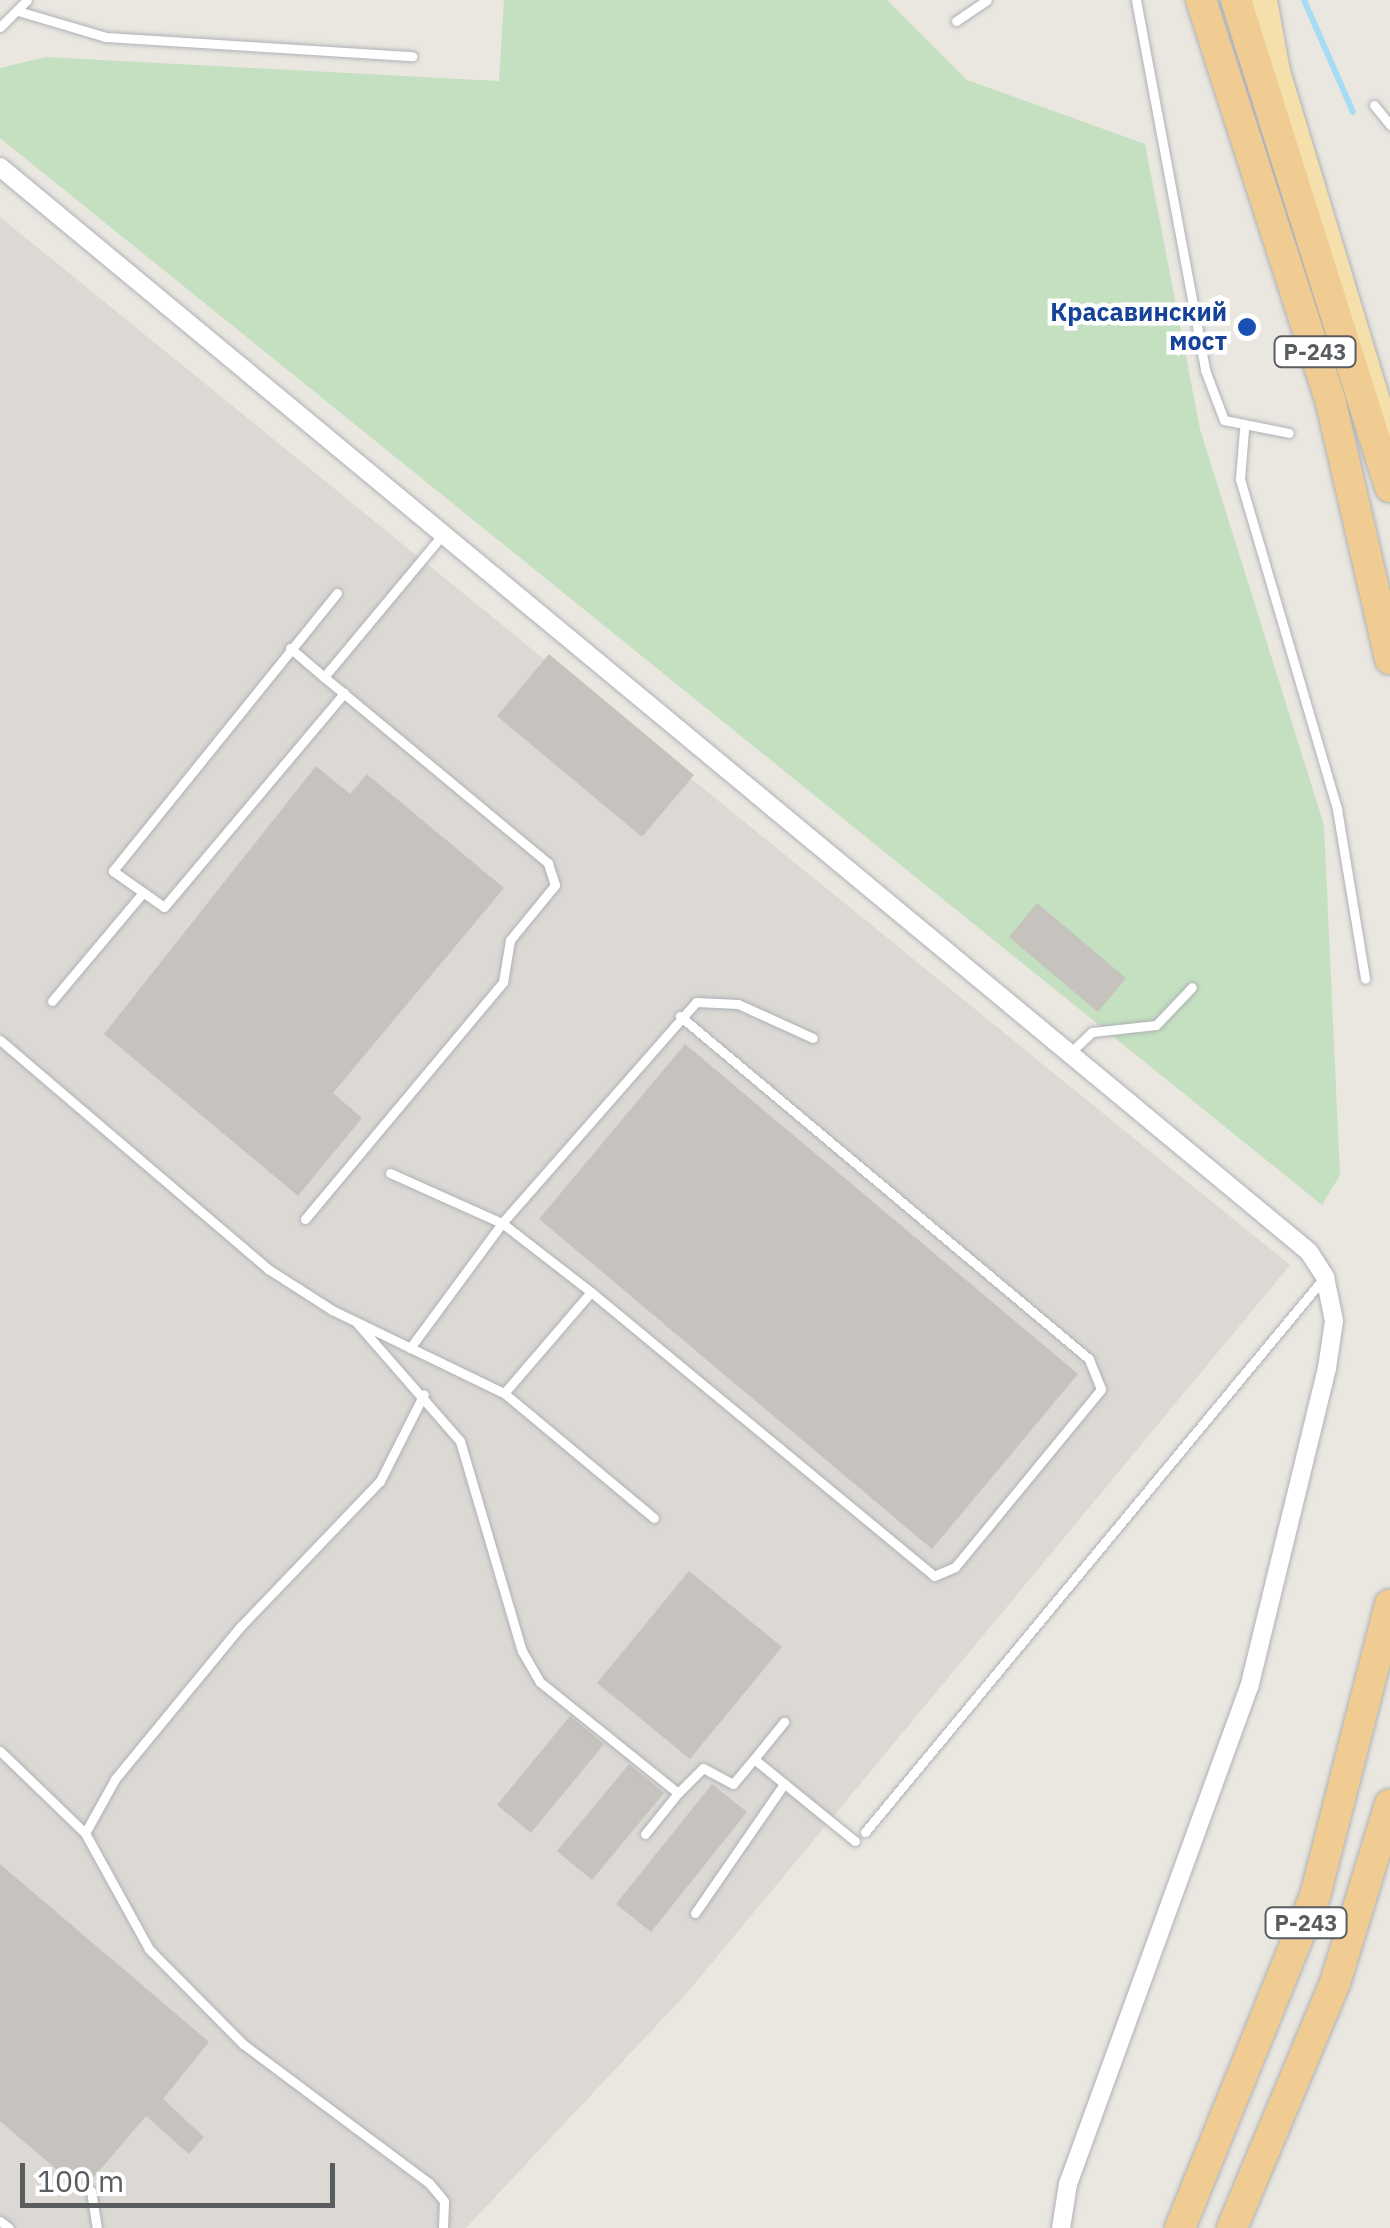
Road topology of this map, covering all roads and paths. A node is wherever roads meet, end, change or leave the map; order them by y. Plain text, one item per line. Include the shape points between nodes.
1 (27, 0) edge
2 (987, 0) edge
3 (1136, 0) edge
4 (1198, 0) edge
5 (1236, 0) edge
6 (1264, 0) edge
7 (18, 10) junction
8 (956, 21) dead end
9 (0, 28) edge
10 (412, 56) dead end
11 (1265, 90) junction
12 (1374, 104) dead end
13 (1390, 125) edge
14 (0, 168) edge
15 (1316, 186) junction
16 (1244, 430) junction
17 (1289, 434) dead end
18 (1390, 443) edge
19 (1390, 488) edge
20 (443, 534) junction
21 (337, 592) dead end
22 (290, 648) junction
23 (1390, 659) edge
24 (324, 677) junction
25 (344, 693) junction
26 (140, 896) junction
27 (1365, 979) dead end
28 (1192, 987) dead end
29 (52, 1001) dead end
30 (680, 1016) junction
31 (813, 1038) dead end
32 (0, 1040) edge
33 (1070, 1053) junction
34 (390, 1173) dead end
35 (305, 1220) dead end
36 (502, 1224) junction
37 (1325, 1277) junction
38 (591, 1292) junction
39 (357, 1323) junction
40 (410, 1348) junction
41 (504, 1393) junction
42 (424, 1394) junction
43 (654, 1518) dead end
44 (1390, 1604) edge
45 (784, 1722) dead end
46 (0, 1751) edge
47 (754, 1759) junction
48 (784, 1784) junction
49 (678, 1793) junction
50 (1390, 1804) edge
51 (865, 1832) dead end
52 (84, 1834) junction
53 (645, 1834) dead end
54 (856, 1841) dead end
55 (695, 1913) dead end
56 (91, 2191) dead end
57 (0, 2221) edge
58 (8, 2228) edge
59 (98, 2228) edge
60 (442, 2228) edge
61 (1061, 2228) edge
62 (1180, 2228) edge
63 (1232, 2228) edge

1 - 7 lane
2 - 8 lane
3 - 16 lane via 1204,370 1224,420
4 - 23 highway, Р-243 via 1331,404
5 - 11 highway, Р-243
6 - 15 main road
7 - 9 lane
7 - 10 lane via 106,37
11 - 15 main road
11 - 19 highway, Р-243
12 - 13 lane
14 - 20 street
15 - 18 main road
16 - 17 lane
16 - 27 lane via 1240,479 1337,809
20 - 24 lane
20 - 33 street
21 - 22 lane
22 - 24 lane
22 - 26 lane via 112,864
24 - 25 lane
25 - 26 lane via 170,902 158,908
25 - 35 lane via 548,863 555,885 510,940 503,982
26 - 29 lane
28 - 33 lane via 1156,1025 1092,1032
30 - 31 lane via 715,998
30 - 36 lane
30 - 38 lane via 1090,1359 1101,1389 954,1568 934,1576
32 - 39 lane via 268,1269
33 - 37 street via 1310,1252
34 - 36 lane
36 - 38 lane
36 - 40 lane
37 - 51 lane
37 - 61 street via 1334,1321 1327,1368 1249,1686 1068,2184
38 - 41 lane
39 - 40 lane
39 - 42 lane
40 - 41 lane
41 - 43 lane
42 - 49 lane via 460,1441 527,1667
42 - 52 lane via 380,1481 240,1627 115,1779
44 - 62 highway, Р-243 via 1316,1896
45 - 47 lane
46 - 52 lane
47 - 48 lane
47 - 49 lane via 733,1784 703,1768
48 - 54 lane
48 - 55 lane
49 - 53 lane
50 - 63 highway, Р-243 via 1334,1983
52 - 60 lane via 148,1949 243,2044 429,2183 444,2200
56 - 59 lane
57 - 58 lane

